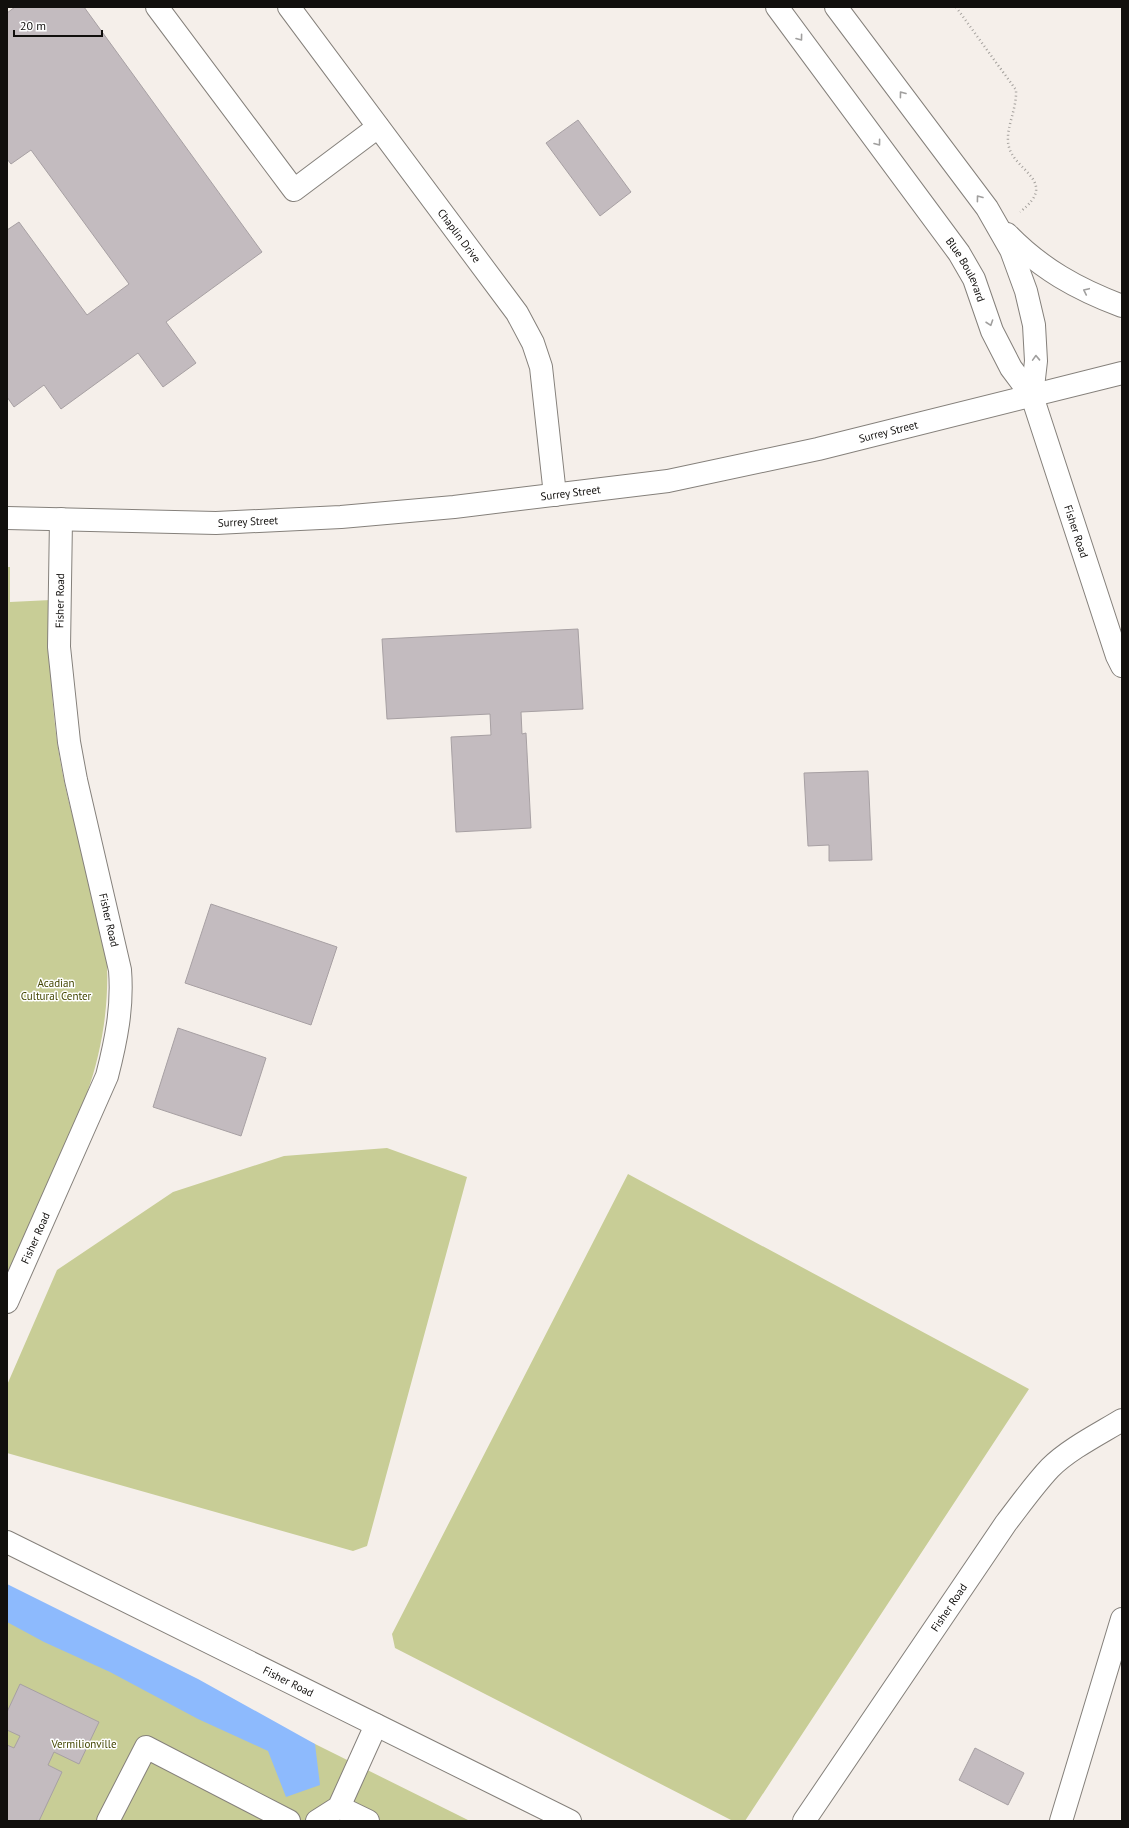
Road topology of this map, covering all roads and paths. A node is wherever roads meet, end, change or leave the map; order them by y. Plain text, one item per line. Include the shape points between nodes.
1 (157, 7) edge
2 (288, 7) edge
3 (777, 7) edge
4 (836, 7) edge
5 (956, 7) edge
6 (378, 127) junction
7 (1007, 219) junction
8 (1122, 306) edge
9 (1122, 374) edge
10 (1032, 396) junction
11 (555, 495) junction
12 (7, 518) edge
13 (61, 519) junction
14 (1122, 666) edge
15 (7, 1302) edge
16 (1122, 1420) edge
17 (7, 1542) edge
18 (1122, 1619) edge
19 (376, 1725) junction
20 (340, 1807) junction
21 (108, 1821) edge
22 (288, 1821) edge
23 (317, 1821) edge
24 (368, 1821) edge
25 (570, 1821) edge
26 (804, 1821) edge
27 (1061, 1821) edge

1 - 6 street via 294,190
2 - 6 street, Chaplin Drive
3 -> 10 street, Blue Boulevard via 959,253 974,279 992,331 1011,368
7 -> 4 street
5 - 7 path via 1016,90 1017,101 1008,142 1011,152 1034,181 1037,190 1032,201
6 - 11 street, Chaplin Drive via 517,313 533,343 541,367
8 -> 7 street via 1086,292 1048,270 1015,242
10 -> 7 street via 1036,362 1034,325 1026,292 1011,250
9 - 10 street, Surrey Street
10 - 11 street, Surrey Street via 818,449 668,480
10 - 14 street, Fisher Road
11 - 13 street, Surrey Street via 454,507 216,523
12 - 13 street, Surrey Street
13 - 15 street, Fisher Road via 59,647 69,742 120,970 122,993 116,1041 107,1076
16 - 26 street, Fisher Road via 1051,1467 1031,1491 1006,1523
17 - 19 street, Fisher Road
18 - 27 street
19 - 20 street
19 - 25 street, Fisher Road
20 - 23 street
20 - 24 street
21 - 22 street via 146,1747

